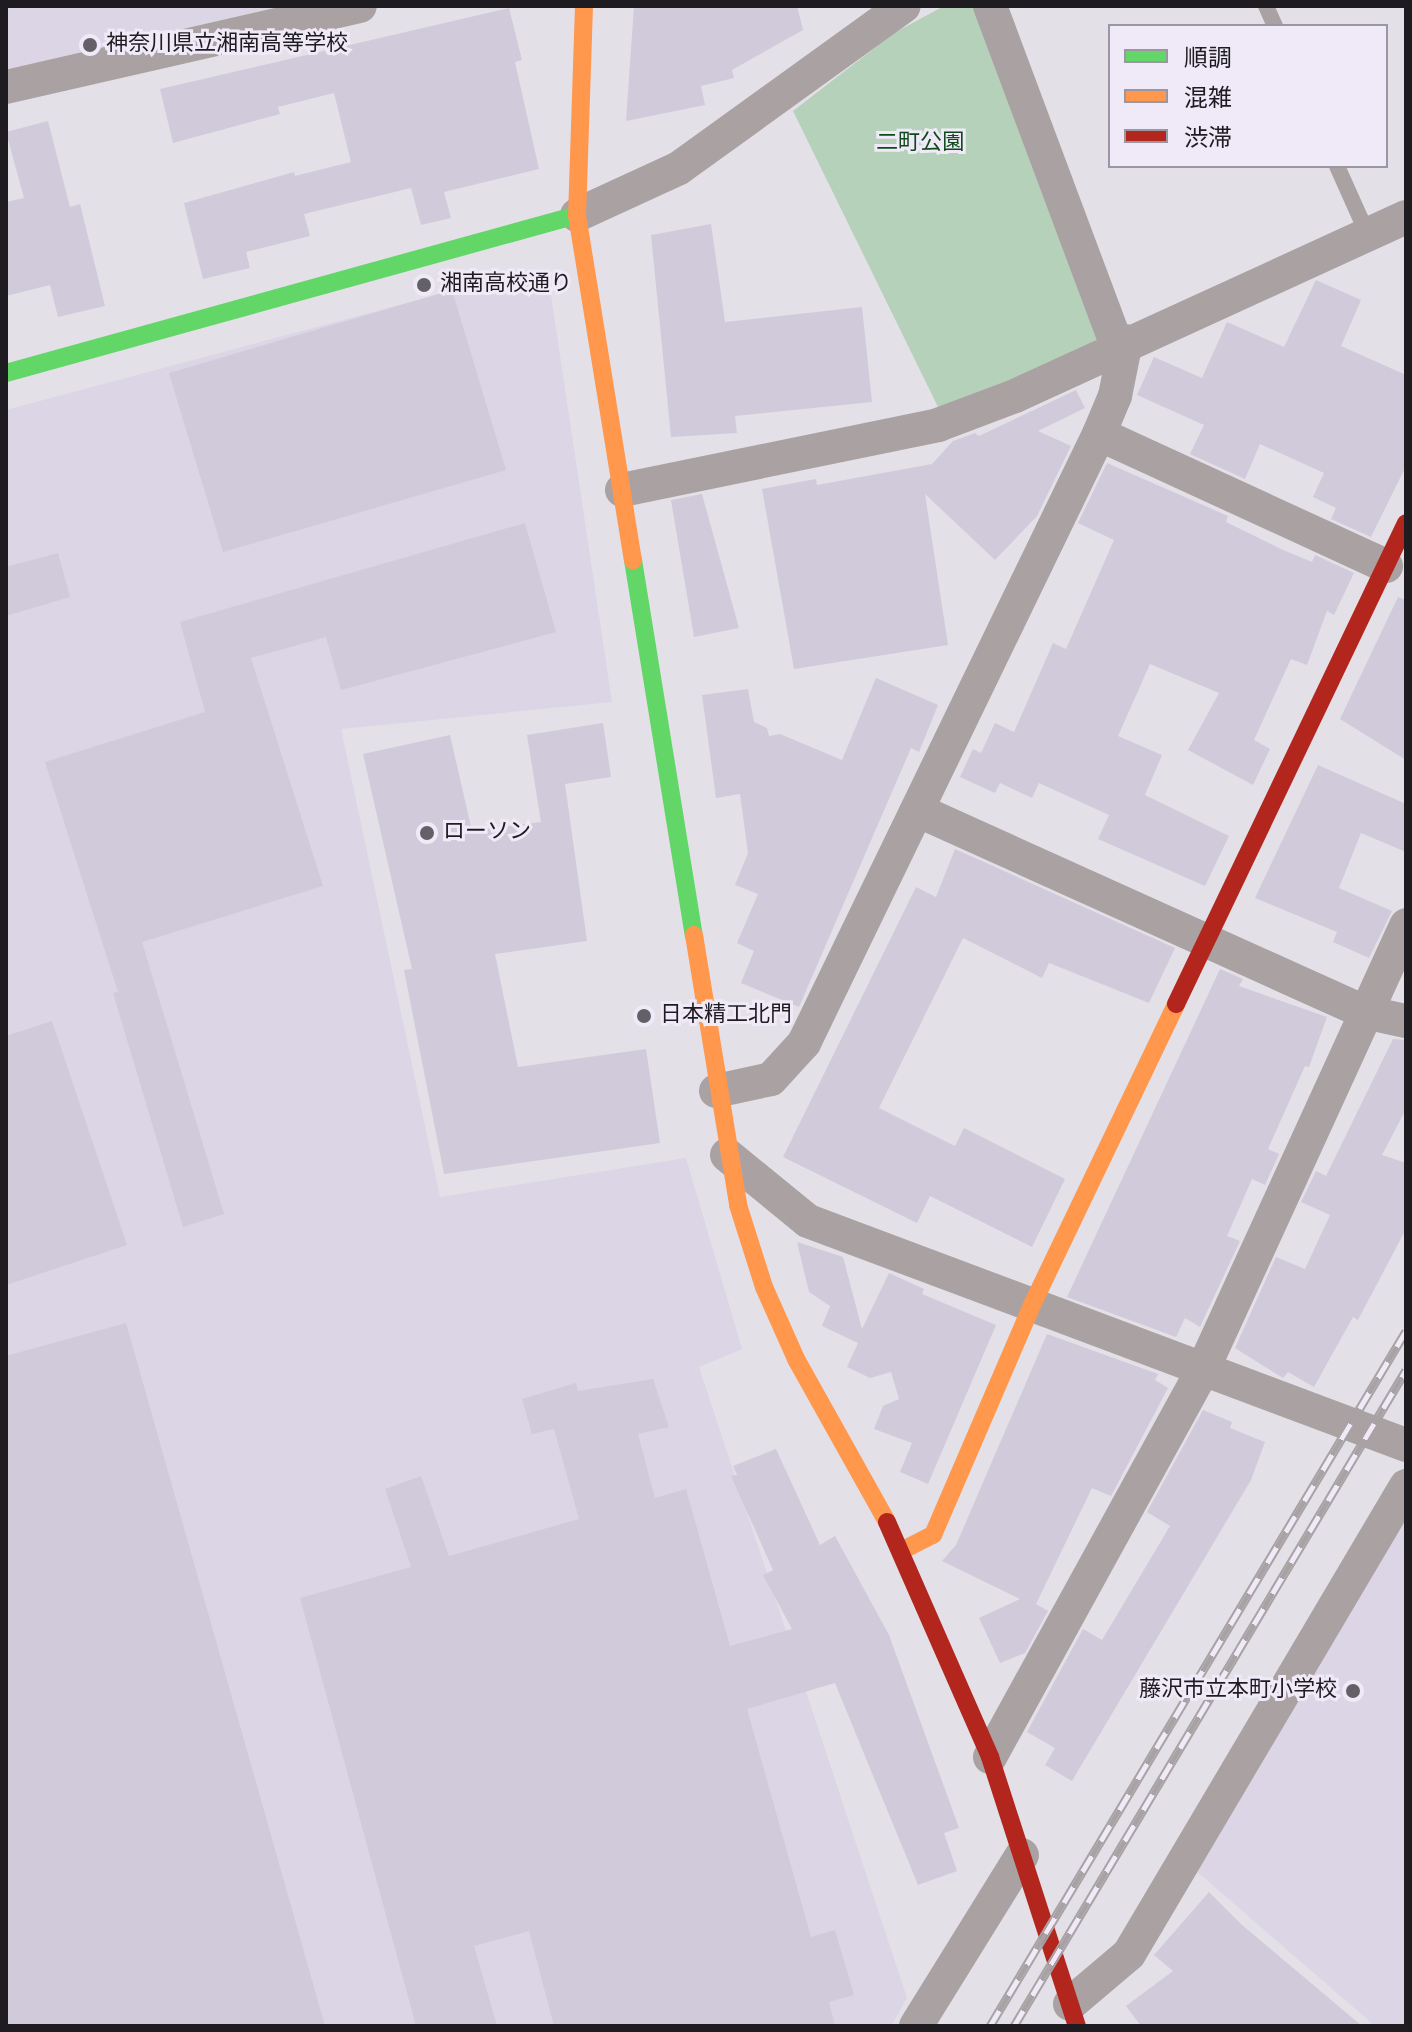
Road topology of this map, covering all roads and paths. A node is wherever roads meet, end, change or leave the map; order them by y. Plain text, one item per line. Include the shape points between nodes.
1 (360, 6) edge
2 (584, 6) edge
3 (904, 6) edge
4 (990, 6) edge
5 (6, 87) edge
6 (1338, 168) edge
7 (577, 215) junction
8 (1406, 217) edge
9 (1370, 232) junction
10 (1406, 244) edge
11 (1122, 343) junction
12 (6, 373) edge
13 (1099, 434) junction
14 (622, 490) junction
15 (1406, 523) edge
16 (1386, 566) junction
17 (919, 811) junction
18 (1406, 925) edge
19 (1204, 941) junction
20 (1364, 1012) junction
21 (1406, 1021) edge
22 (716, 1091) junction
23 (727, 1155) junction
24 (1033, 1303) junction
25 (1204, 1367) junction
26 (1406, 1445) edge
27 (1406, 1486) edge
28 (903, 1550) junction
29 (990, 1757) junction
30 (1022, 1855) junction
31 (1073, 2015) edge
32 (916, 2026) edge

1 - 5 street
2 - 7 street
3 - 7 street via 679,168
4 - 11 street
6 - 9 lane
7 - 12 street
7 - 14 street
8 - 9 street
9 - 10 street
9 - 11 street
11 - 13 street via 1115,396
11 - 14 street via 1015,396 938,425
13 - 16 street
13 - 17 street
14 - 22 street
15 - 16 street
16 - 19 street
17 - 19 street
17 - 22 street via 791,1061 759,1083
18 - 20 street
19 - 20 street
19 - 24 street
20 - 21 street
20 - 25 street
22 - 23 street
23 - 24 street via 808,1221
23 - 28 street via 764,1287 833,1428
24 - 25 street
24 - 28 street via 933,1535
25 - 26 street
25 - 29 street
27 - 31 street via 1129,1954
28 - 29 street
29 - 30 street
30 - 31 street
30 - 32 street

